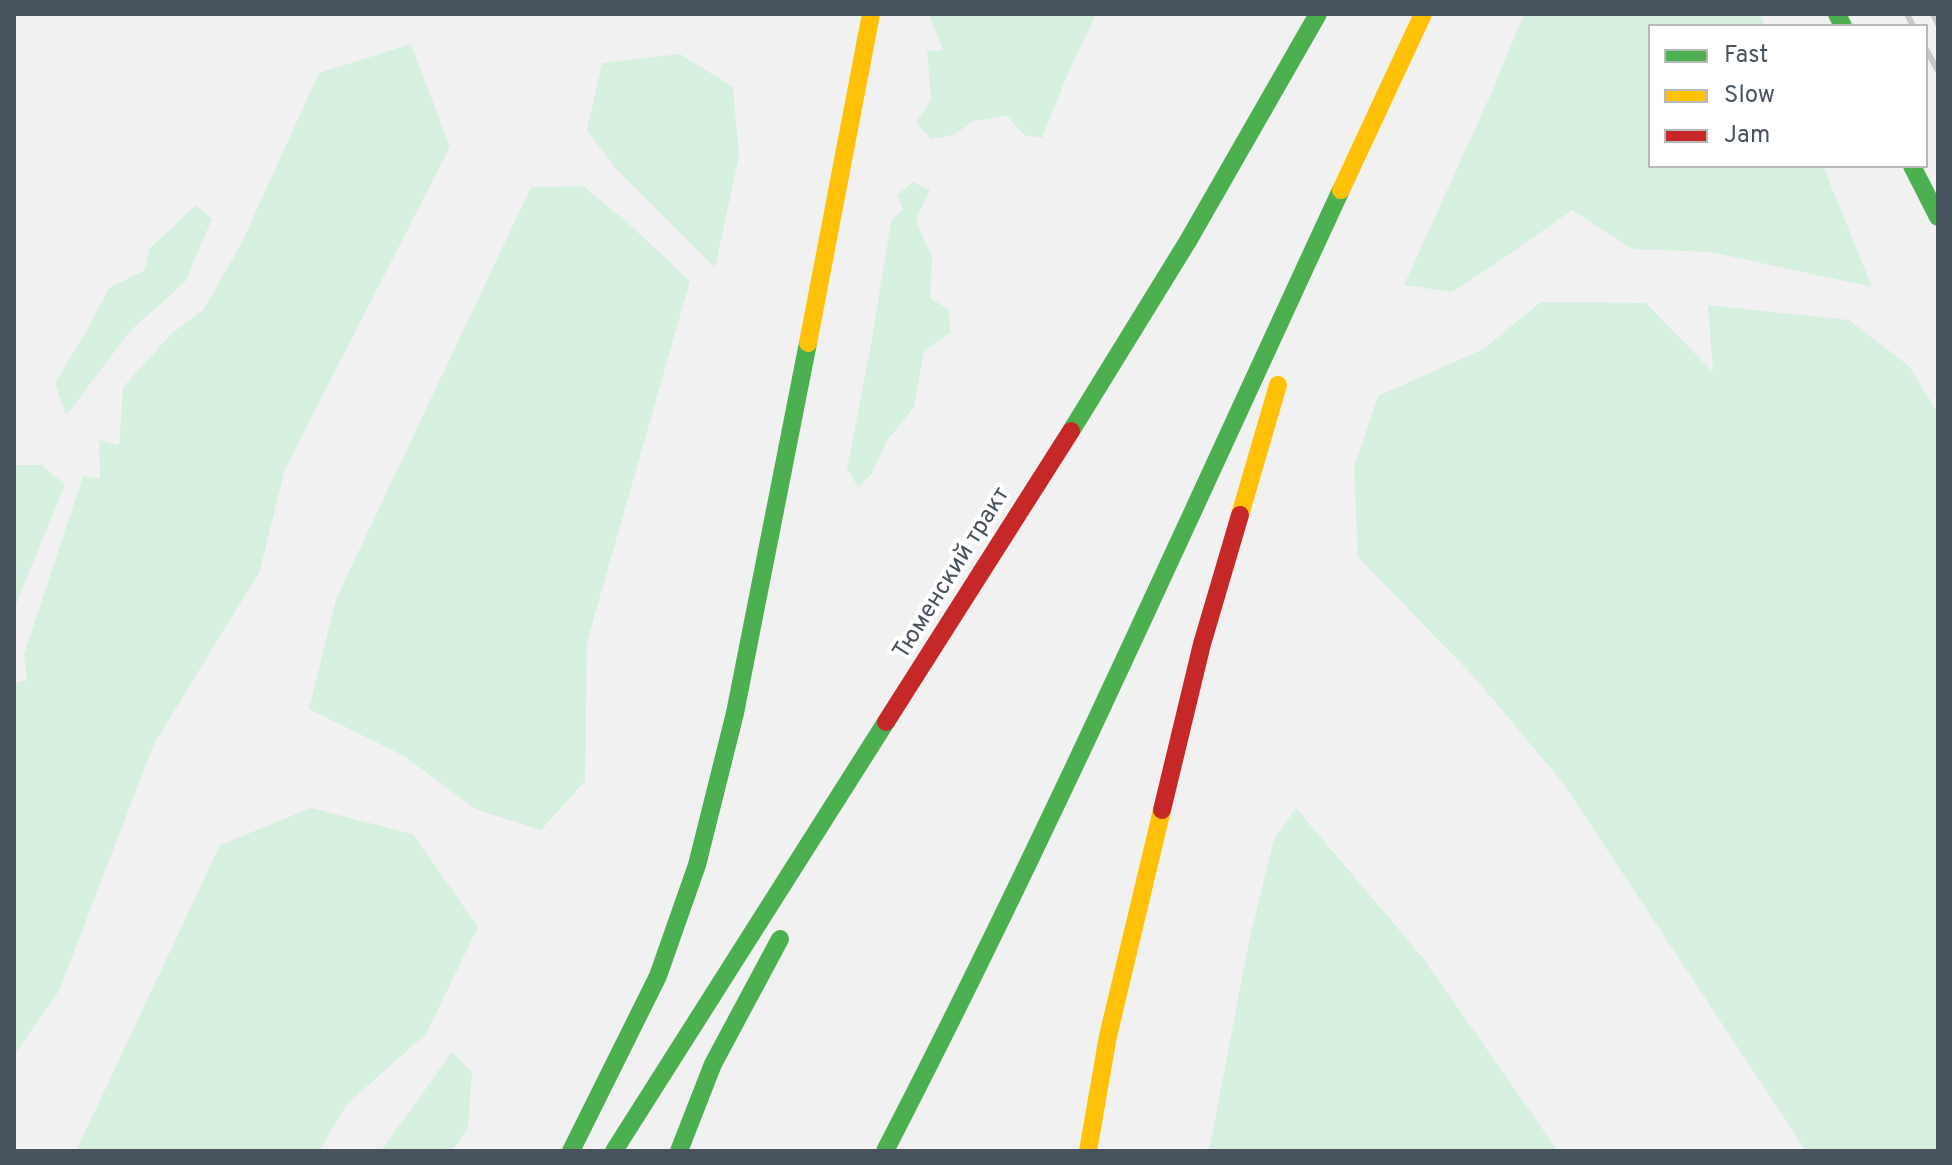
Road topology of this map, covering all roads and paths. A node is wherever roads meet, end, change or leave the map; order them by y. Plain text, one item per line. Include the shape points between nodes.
1 (871, 14) edge
2 (1318, 14) edge
3 (1423, 14) edge
4 (1913, 168) edge
5 (1338, 201) junction
6 (1938, 217) edge
7 (1294, 335) dead end
8 (1285, 365) dead end
9 (952, 620) junction
10 (833, 840) dead end
11 (788, 923) dead end
12 (571, 1151) edge
13 (614, 1151) edge
14 (679, 1151) edge
15 (885, 1151) edge
16 (1088, 1151) edge

1 - 12 main road via 712,811 680,917 649,993
2 - 9 main road, Тюменский тракт via 1188,241
3 - 5 main road
4 - 6 main road
5 - 7 main road
5 - 15 main road via 1116,676
8 - 16 main road via 1202,644 1108,1036
9 - 10 main road
9 - 13 main road, Тюменский тракт
11 - 14 main road via 713,1064

